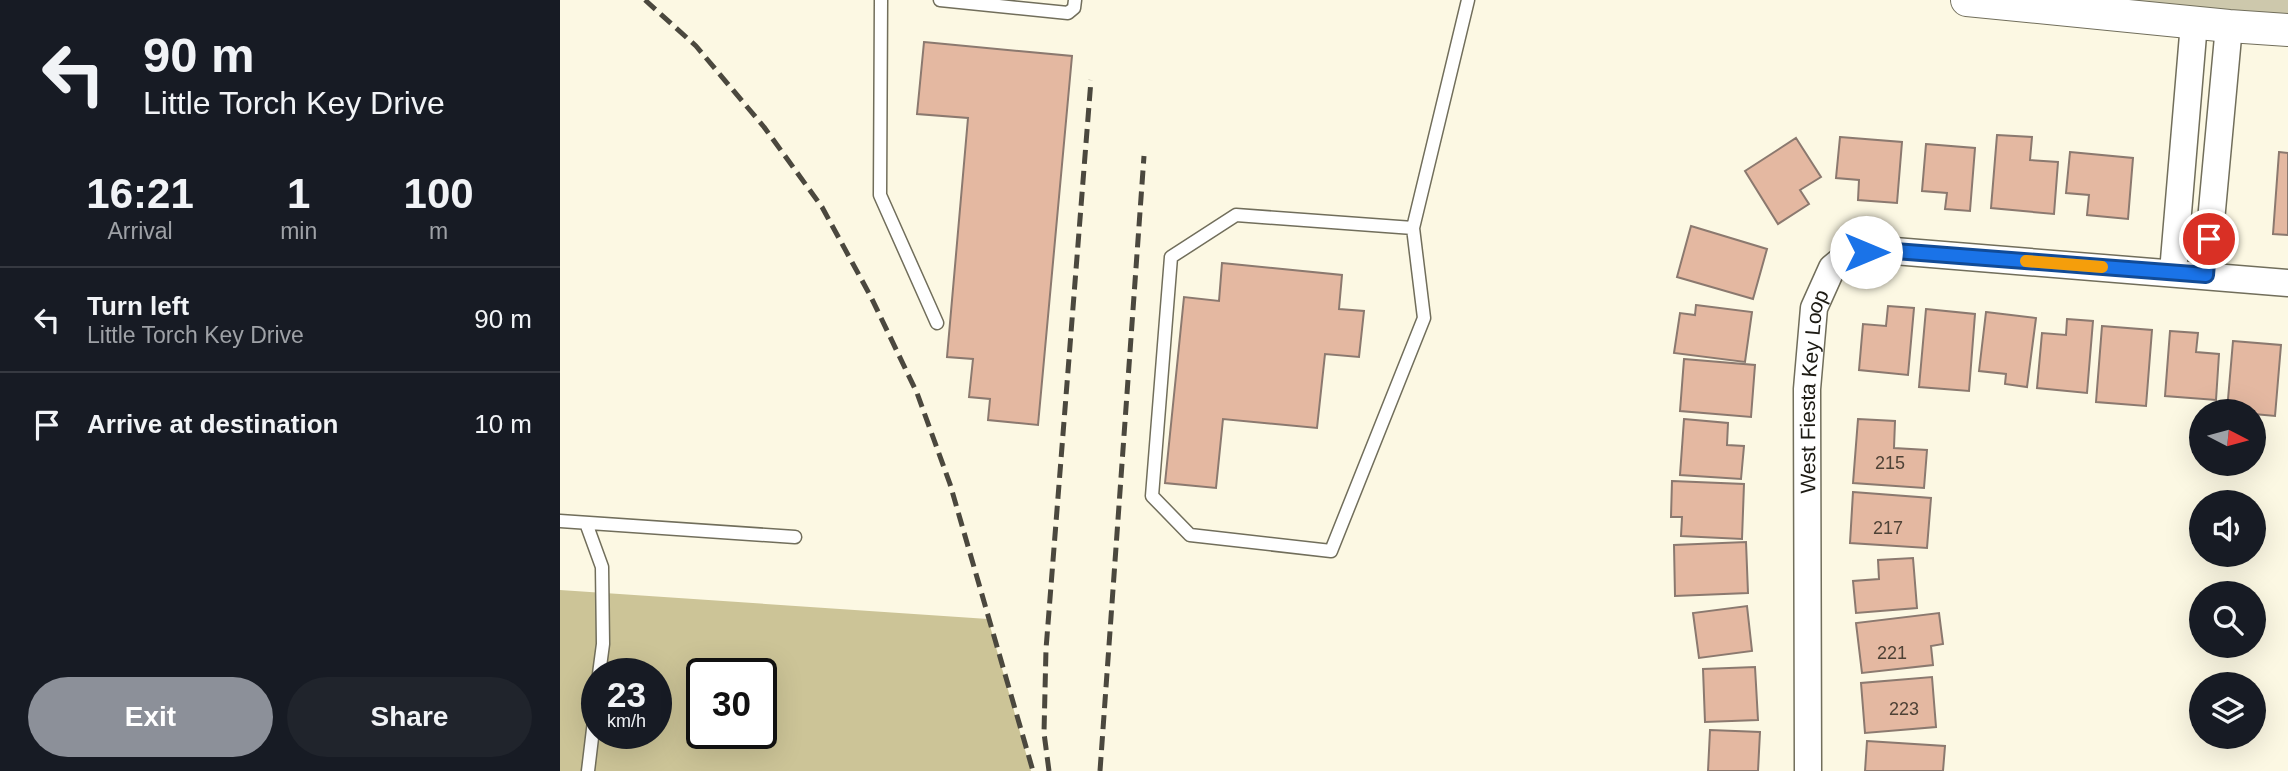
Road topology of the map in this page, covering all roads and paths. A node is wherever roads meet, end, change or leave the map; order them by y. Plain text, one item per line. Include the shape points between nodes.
1 (881, 0) edge
2 (940, 0) edge
3 (1075, 0) edge
4 (1468, 0) edge
5 (1967, 0) edge
6 (2194, 23) junction
7 (2229, 26) junction
8 (2288, 30) edge
9 (1413, 228) junction
10 (2173, 272) junction
11 (2206, 275) junction
12 (2288, 283) edge
13 (937, 323) dead end
14 (560, 521) edge
15 (586, 523) junction
16 (795, 537) dead end
17 (602, 658) edge
18 (591, 749) edge
19 (588, 771) edge
20 (1808, 771) edge

1 - 13 lane via 880,195
2 - 3 lane via 1068,13
4 - 9 lane
5 - 6 street
6 - 7 street
6 - 10 street
7 - 8 street
7 - 11 street
9 - 9 lane via 1424,318 1331,551 1190,535 1152,496 1171,257 1236,215
10 - 11 street, West Fiesta Key Loop
10 - 20 street, West Fiesta Key Loop via 1882,250 1849,254 1832,268 1814,308 1807,389
11 - 12 street, West Fiesta Key Loop
14 - 15 lane
15 - 16 lane
15 - 17 lane via 603,568
18 - 19 lane

